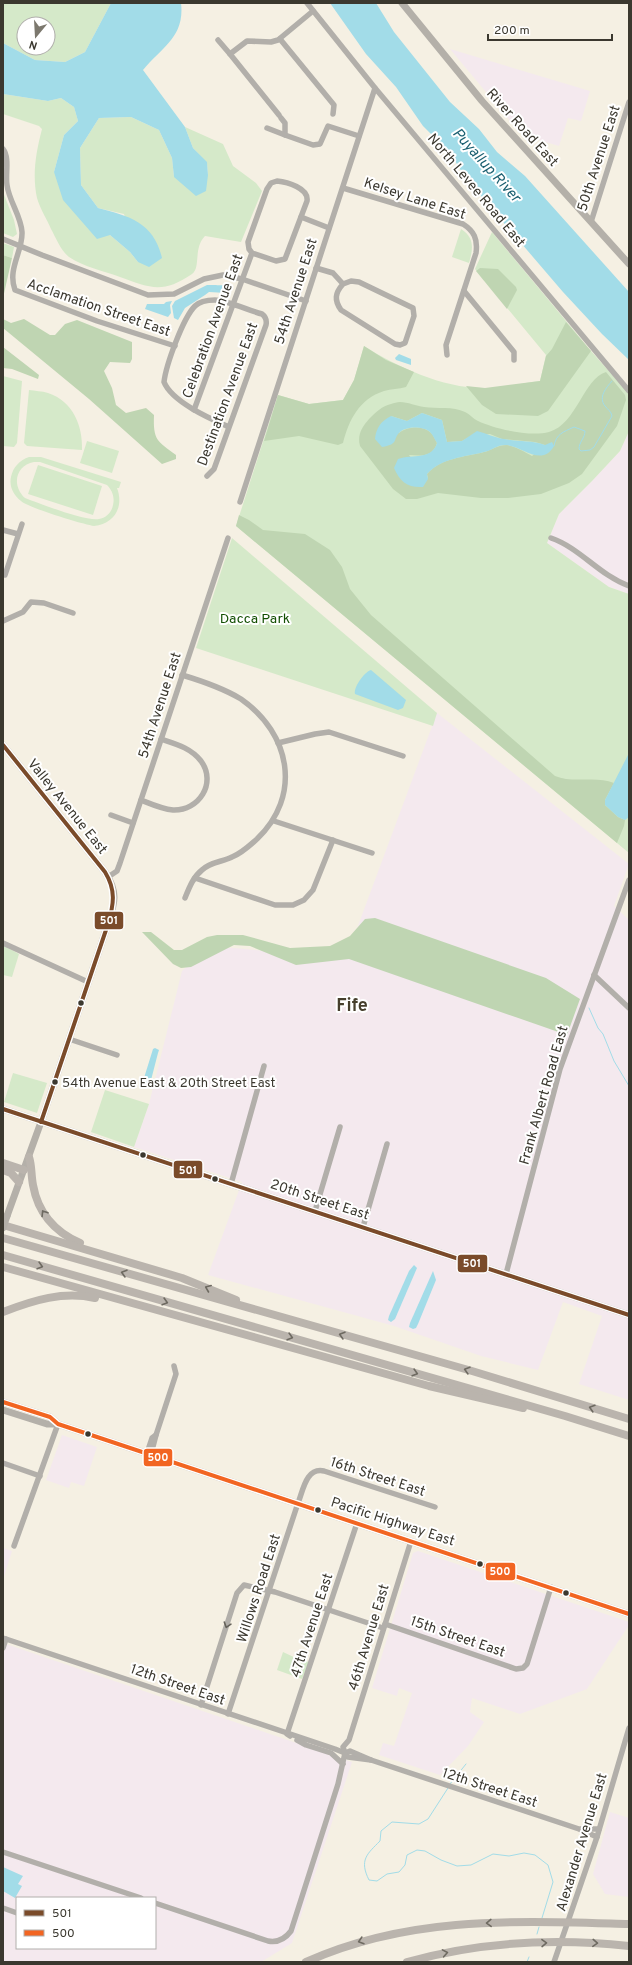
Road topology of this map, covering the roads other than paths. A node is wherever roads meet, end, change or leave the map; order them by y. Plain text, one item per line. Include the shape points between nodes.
1 (307, 3) edge
2 (402, 3) edge
3 (313, 11) junction
4 (280, 39) junction
5 (218, 40) dead end
6 (230, 54) junction
7 (375, 88) junction
8 (629, 102) edge
9 (333, 114) dead end
10 (267, 128) dead end
11 (285, 135) junction
12 (359, 136) junction
13 (4, 150) edge
14 (5, 186) edge
15 (343, 188) junction
16 (301, 217) junction
17 (591, 222) junction
18 (330, 228) junction
19 (3, 239) edge
20 (20, 245) junction
21 (252, 253) junction
22 (629, 264) edge
23 (316, 268) junction
24 (242, 278) junction
25 (343, 284) junction
26 (464, 291) junction
27 (306, 301) junction
28 (233, 305) junction
29 (175, 346) junction
30 (447, 355) dead end
31 (514, 360) dead end
32 (629, 391) edge
33 (194, 410) junction
34 (229, 427) junction
35 (207, 476) dead end
36 (240, 502) dead end
37 (22, 524) dead end
38 (3, 530) edge
39 (18, 534) junction
40 (228, 538) dead end
41 (551, 538) dead end
42 (4, 575) edge
43 (629, 586) edge
44 (73, 613) dead end
45 (3, 620) edge
46 (182, 675) junction
47 (161, 739) junction
48 (278, 743) junction
49 (3, 745) edge
50 (403, 756) dead end
51 (141, 800) junction
52 (111, 815) dead end
53 (274, 820) junction
54 (133, 823) junction
55 (333, 840) junction
56 (372, 853) dead end
57 (108, 877) junction
58 (195, 878) junction
59 (628, 883) edge
60 (185, 898) dead end
61 (3, 943) edge
62 (594, 975) junction
63 (88, 982) junction
64 (629, 1008) edge
65 (69, 1039) junction
66 (117, 1056) dead end
67 (264, 1066) dead end
68 (3, 1109) edge
69 (42, 1122) junction
70 (340, 1127) dead end
71 (387, 1144) dead end
72 (29, 1157) junction
73 (3, 1163) edge
74 (3, 1170) edge
75 (24, 1170) junction
76 (19, 1182) junction
77 (231, 1184) junction
78 (315, 1211) junction
79 (3, 1227) edge
80 (363, 1227) junction
81 (3, 1238) edge
82 (3, 1255) edge
83 (110, 1257) junction
84 (3, 1267) edge
85 (506, 1274) junction
86 (3, 1312) edge
87 (270, 1314) junction
88 (629, 1315) edge
89 (302, 1351) junction
90 (174, 1366) dead end
91 (3, 1402) edge
92 (3, 1410) edge
93 (565, 1416) junction
94 (629, 1419) edge
95 (58, 1424) junction
96 (629, 1436) edge
97 (149, 1454) junction
98 (3, 1463) edge
99 (313, 1471) joint
100 (40, 1476) junction
101 (298, 1503) junction
102 (435, 1507) dead end
103 (357, 1523) junction
104 (411, 1541) junction
105 (14, 1546) dead end
106 (551, 1587) junction
107 (270, 1592) junction
108 (328, 1610) junction
109 (629, 1614) edge
110 (384, 1626) junction
111 (4, 1638) edge
112 (3, 1648) edge
113 (201, 1705) junction
114 (228, 1714) junction
115 (629, 1728) edge
116 (287, 1734) junction
117 (345, 1753) junction
118 (343, 1764) junction
119 (579, 1829) junction
120 (599, 1829) junction
121 (596, 1837) junction
122 (3, 1852) edge
123 (132, 1897) edge
124 (156, 1903) edge
125 (3, 1908) edge
126 (16, 1913) edge
127 (568, 1922) junction
128 (629, 1924) edge
129 (561, 1942) junction
130 (629, 1946) edge
131 (306, 1962) edge
132 (407, 1962) edge
133 (554, 1962) edge

1 - 3 street, North Levee Road East
2 - 17 main road, River Road East via 482,101
3 - 4 street
3 - 7 street, North Levee Road East
4 - 6 street via 271,42 247,41
4 - 9 street via 334,105
5 - 6 street
6 - 11 street via 285,123
7 - 12 street, 54th Avenue East
7 - 32 street, North Levee Road East
8 - 17 street, 50th Avenue East
10 - 11 street
11 - 12 street via 317,146 329,123
12 - 15 street, 54th Avenue East
13 - 14 street
14 - 20 street via 22,231
15 - 18 street, 54th Avenue East
15 - 26 street, Kelsey Lane East via 463,224 470,229 475,237 476,253
16 - 18 street
16 - 21 street via 287,256 283,260 276,261
16 - 21 street, Celebration Avenue East via 307,199 301,189 280,181 271,183 248,242
17 - 22 main road, River Road East
18 - 23 street, 54th Avenue East
19 - 20 street
20 - 24 street via 42,256 148,295 174,294 214,275
20 - 29 street, Acclamation Street East via 14,262 15,290 97,321
21 - 24 street, Celebration Avenue East
23 - 25 street via 333,274
23 - 27 street, 54th Avenue East
24 - 27 street
24 - 28 street, Celebration Avenue East
25 - 25 street via 338,289 336,297 341,310 395,344 406,341 414,316 414,310 410,306 359,282
26 - 30 street via 446,345
26 - 31 street via 514,352
27 - 36 street, 54th Avenue East
28 - 29 street via 214,300 196,305 187,316
28 - 33 street, Celebration Avenue East
28 - 34 street, Destination Avenue East via 262,314 266,318 266,325
29 - 33 street via 164,382 167,388
33 - 34 street
34 - 35 street, Destination Avenue East via 214,469
37 - 39 street
38 - 39 street
39 - 42 street
40 - 46 street, 54th Avenue East
41 - 43 street via 572,549 602,572
44 - 45 street via 44,603 31,602 23,612
46 - 47 street, 54th Avenue East
46 - 48 street via 207,683 240,699 262,719
47 - 51 street, 54th Avenue East
47 - 51 street via 187,748 198,758 206,771 206,788 197,802 180,809 166,808
48 - 50 street via 329,732
48 - 53 street via 285,764 286,783 281,805
49 - 57 main road, Valley Avenue East
51 - 54 street, 54th Avenue East
52 - 54 street
53 - 55 street
53 - 58 street via 243,851 205,867
54 - 57 street, 54th Avenue East via 119,867
55 - 56 street
55 - 58 street via 313,890 304,900 293,905 275,905
57 - 63 main road, Valley Avenue East via 115,898
58 - 60 street
59 - 62 street, Frank Albert Road East
61 - 63 street
62 - 64 street
62 - 85 street, Frank Albert Road East via 560,1069
63 - 65 main road
65 - 66 street
65 - 69 main road
67 - 77 street
68 - 69 main road, 20th Street East
69 - 72 main road
69 - 77 main road, 20th Street East
70 - 78 street
71 - 80 street
72 - 75 main road
83 -> 72 highway via 66,1237 49,1222 34,1193
73 - 75 highway
74 - 76 highway
75 - 76 main road
76 - 79 main road, bridge
77 - 78 main road, 20th Street East
78 - 80 main road, 20th Street East
79 - 83 highway
80 - 85 main road, 20th Street East
87 -> 81 highway
82 -> 93 highway
87 -> 83 highway via 182,1278
84 - 89 highway
85 - 88 main road, 20th Street East
86 - 89 highway via 44,1298 80,1295
94 -> 87 highway
89 - 93 highway via 506,1405
90 - 97 street via 176,1374 156,1435 152,1438
91 - 95 main road, Pacific Highway East via 50,1417
92 - 95 main road, Pacific Highway East via 48,1424
93 - 96 highway
95 - 97 main road, Pacific Highway East
95 - 100 street
97 - 101 main road, Pacific Highway East
98 - 100 street
99 - 101 street, Willows Road East
99 - 102 street, 16th Street East via 326,1472
100 - 105 street
101 - 103 main road, Pacific Highway East
101 - 107 street, Willows Road East
103 - 104 main road, Pacific Highway East
103 - 108 street, 47th Avenue East
104 - 106 main road, Pacific Highway East
104 - 110 street, 46th Avenue East
106 - 109 main road, Pacific Highway East
106 - 110 street, 15th Street East via 527,1663 523,1668 516,1669
107 - 108 street, 15th Street East
107 -> 113 street, 15th Street East via 246,1585 240,1588
107 - 114 street, Willows Road East
108 - 110 street, 15th Street East
108 - 116 street, 47th Avenue East
110 - 117 street, 46th Avenue East via 349,1740 344,1747
111 - 112 street
111 - 113 street, 12th Street East
113 - 114 street, 12th Street East
114 - 116 street, 12th Street East
115 - 120 street, Alexander Avenue East
116 - 117 street, 12th Street East
116 - 118 street via 306,1745 331,1753
117 - 118 street, 46th Avenue East
117 - 119 street, 12th Street East via 350,1751
118 - 124 street, 46th Avenue East via 294,1924 287,1937 275,1942 268,1941
119 - 120 street, 12th Street East
119 - 121 street, 12th Street East
120 - 121 street, Alexander Avenue East
121 - 127 street, Alexander Avenue East
122 - 123 street
125 - 126 street
127 - 128 highway
127 - 129 street, Alexander Avenue East
127 -> 131 highway via 447,1925 402,1931 358,1942
129 -> 130 highway
132 -> 129 highway via 476,1948
129 - 133 street, Alexander Avenue East

